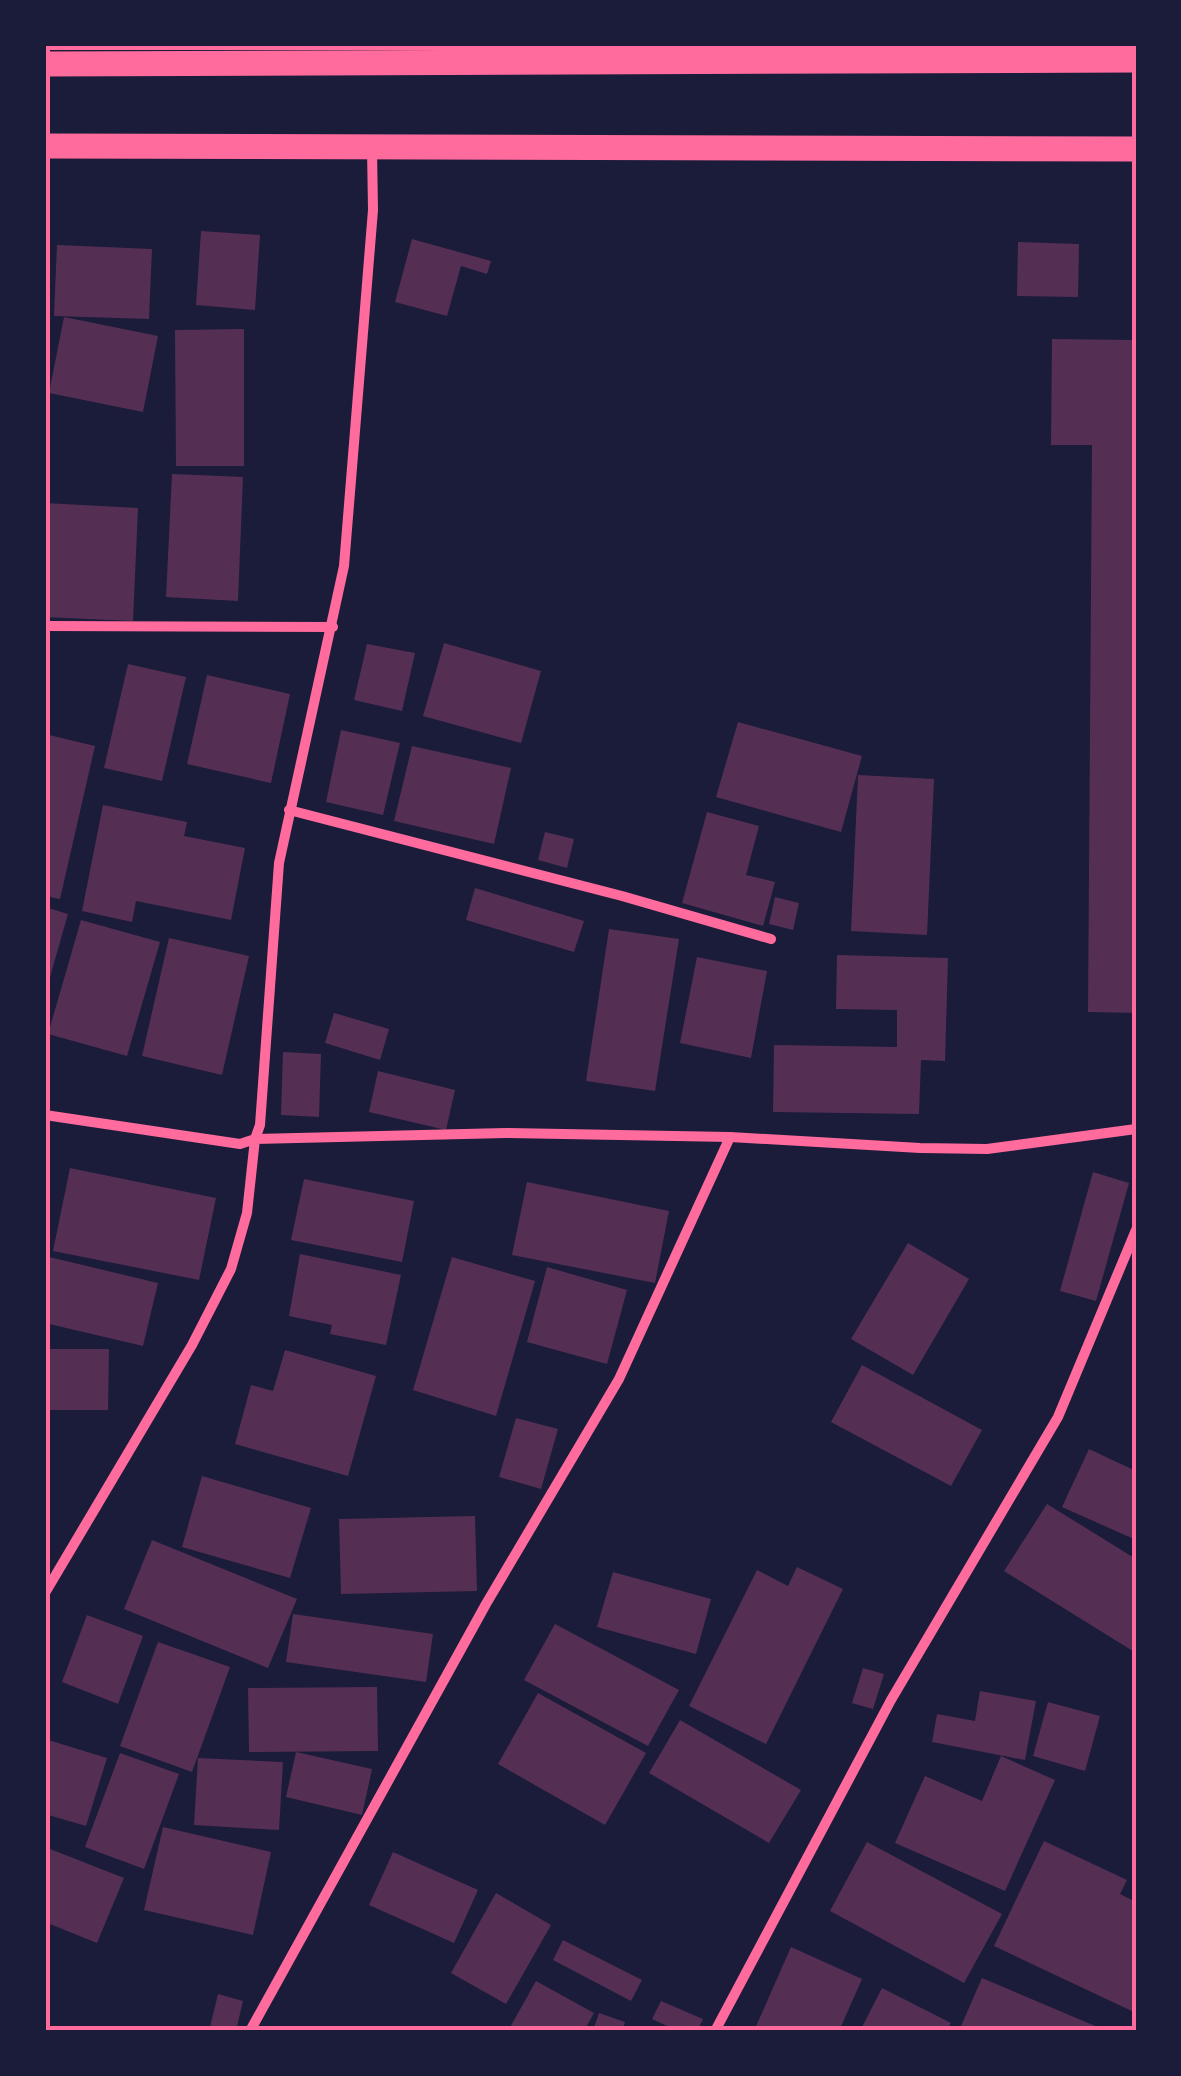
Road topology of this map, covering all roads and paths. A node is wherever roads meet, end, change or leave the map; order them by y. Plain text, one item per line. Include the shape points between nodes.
1 (1136, 60) edge
2 (45, 64) edge
3 (45, 146) edge
4 (372, 148) junction
5 (1136, 149) edge
6 (45, 626) edge
7 (333, 627) junction
8 (290, 810) junction
9 (771, 939) dead end
10 (45, 1115) edge
11 (1136, 1129) edge
12 (730, 1137) junction
13 (254, 1138) junction
14 (1136, 1230) edge
15 (45, 1594) edge
16 (250, 2031) edge
17 (715, 2031) edge

1 - 2 main road
3 - 4 main road
4 - 5 main road
4 - 7 street via 373,210 344,566
6 - 7 street
7 - 8 street
8 - 9 street
8 - 13 street via 279,862
10 - 13 street via 240,1144
11 - 12 street via 987,1148
12 - 13 street
12 - 16 street via 618,1379
13 - 15 street via 247,1213 230,1269
14 - 17 street via 1058,1417 891,1700

